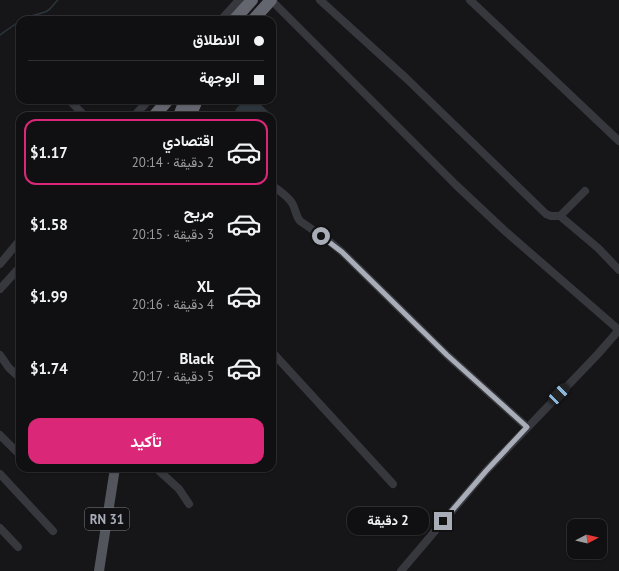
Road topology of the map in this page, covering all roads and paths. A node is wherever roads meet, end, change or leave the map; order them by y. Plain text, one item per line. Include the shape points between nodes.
1 (239, 0) edge
2 (252, 0) edge
3 (271, 0) edge
4 (320, 0) edge
5 (470, 0) edge
6 (225, 16) edge
7 (238, 16) edge
8 (257, 16) edge
9 (73, 104) edge
10 (146, 104) edge
11 (165, 104) edge
12 (81, 112) edge
13 (152, 112) edge
14 (158, 112) edge
15 (619, 141) edge
16 (276, 188) edge
17 (585, 192) dead end
18 (560, 216) junction
19 (16, 245) edge
20 (0, 264) edge
21 (619, 270) edge
22 (16, 271) edge
23 (0, 289) edge
24 (619, 330) edge
25 (0, 355) edge
26 (276, 356) edge
27 (16, 374) edge
28 (527, 427) junction
29 (0, 435) edge
30 (16, 451) edge
31 (113, 472) edge
32 (160, 472) edge
33 (0, 474) edge
34 (393, 484) dead end
35 (189, 504) dead end
36 (0, 528) edge
37 (53, 531) dead end
38 (18, 547) dead end
39 (98, 571) edge
40 (401, 571) edge

1 - 6 street
2 - 7 highway
3 - 8 highway
3 - 24 street via 456,185
4 - 18 street via 407,79 546,214
5 - 15 street
9 - 12 street
10 - 13 street
11 - 14 highway
16 - 28 street via 290,199 300,221 342,252 447,355
17 - 18 street
18 - 21 street via 598,248
19 - 20 street
22 - 23 street
24 - 28 street
25 - 27 street
26 - 34 street
28 - 40 street
29 - 30 street
31 - 39 main road, RN 31
32 - 35 street
33 - 37 street
36 - 38 street

